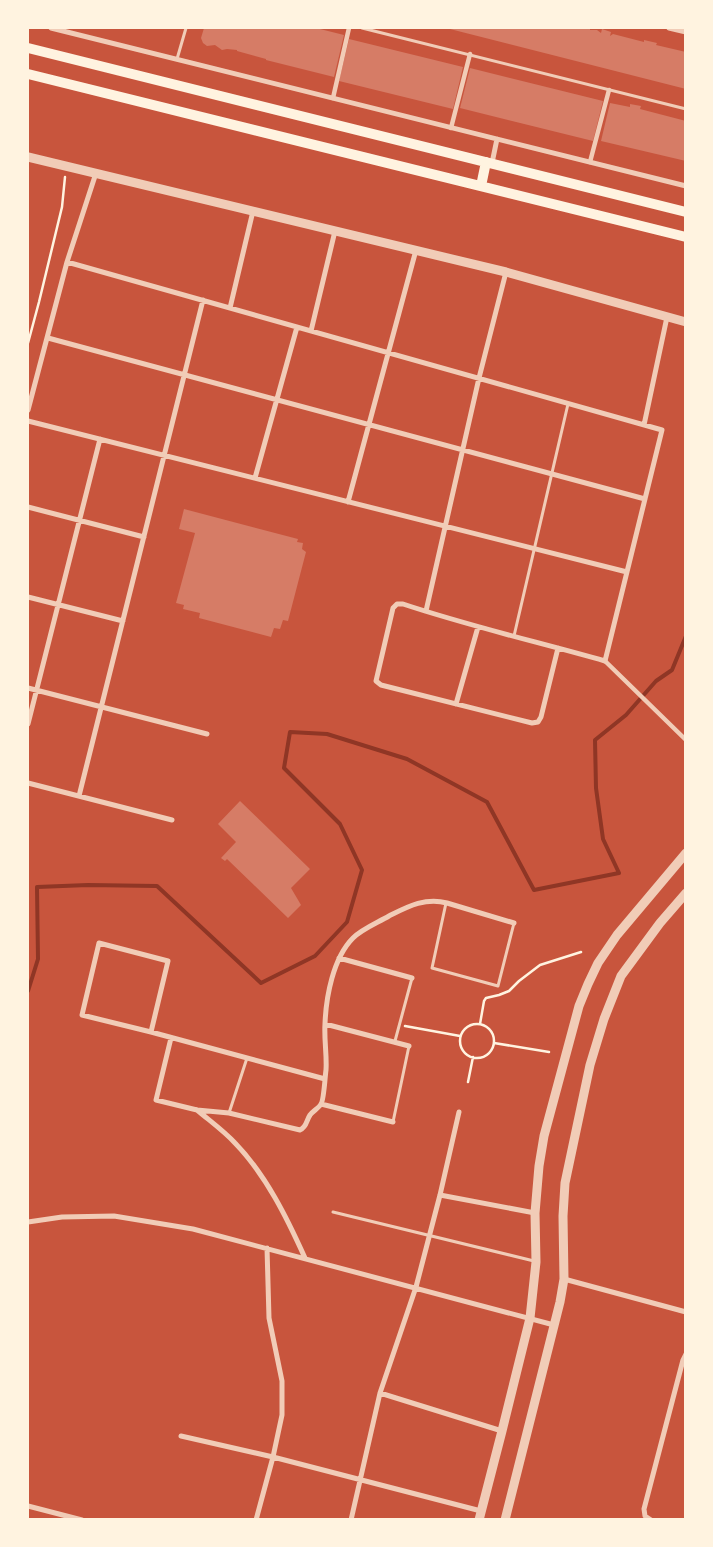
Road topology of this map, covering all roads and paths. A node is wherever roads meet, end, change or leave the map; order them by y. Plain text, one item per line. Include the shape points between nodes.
1 (51, 28) edge
2 (186, 28) edge
3 (349, 28) edge
4 (362, 28) edge
5 (669, 28) edge
6 (70, 30) edge
7 (686, 32) edge
8 (28, 48) edge
9 (470, 54) junction
10 (177, 59) junction
11 (28, 74) edge
12 (609, 90) junction
13 (333, 98) junction
14 (686, 109) edge
15 (451, 128) junction
16 (497, 139) junction
17 (28, 157) edge
18 (590, 162) junction
19 (489, 163) junction
20 (96, 173) junction
21 (56, 175) dead end
22 (481, 186) junction
23 (686, 186) edge
24 (253, 211) junction
25 (686, 212) edge
26 (335, 231) junction
27 (686, 237) edge
28 (416, 250) junction
29 (68, 262) junction
30 (506, 272) junction
31 (203, 300) junction
32 (230, 308) junction
33 (667, 317) junction
34 (686, 322) edge
35 (297, 327) junction
36 (312, 331) junction
37 (48, 338) junction
38 (28, 343) edge
39 (389, 353) junction
40 (184, 375) junction
41 (479, 378) junction
42 (277, 400) junction
43 (568, 404) junction
44 (28, 410) edge
45 (28, 421) edge
46 (369, 424) junction
47 (644, 425) junction
48 (100, 439) junction
49 (464, 450) junction
50 (164, 456) junction
51 (552, 474) junction
52 (255, 478) junction
53 (645, 499) junction
54 (348, 502) junction
55 (28, 507) edge
56 (79, 520) junction
57 (445, 526) junction
58 (144, 537) junction
59 (534, 549) junction
60 (627, 572) junction
61 (28, 597) edge
62 (58, 604) junction
63 (426, 611) junction
64 (123, 621) junction
65 (478, 626) junction
66 (514, 636) junction
67 (558, 648) junction
68 (605, 661) junction
69 (28, 688) edge
70 (36, 690) junction
71 (456, 704) junction
72 (101, 707) junction
73 (28, 724) edge
74 (207, 734) dead end
75 (686, 740) edge
76 (28, 783) edge
77 (78, 796) junction
78 (172, 820) dead end
79 (686, 853) edge
80 (686, 893) edge
81 (447, 903) junction
82 (514, 923) joint
83 (581, 952) dead end
84 (339, 958) junction
85 (412, 978) joint
86 (325, 1024) junction
87 (480, 1024) junction
88 (399, 1025) junction
89 (150, 1032) junction
90 (460, 1036) junction
91 (171, 1038) junction
92 (395, 1041) junction
93 (494, 1043) junction
94 (409, 1046) joint
95 (549, 1052) dead end
96 (473, 1057) junction
97 (247, 1058) junction
98 (325, 1080) junction
99 (468, 1082) dead end
100 (321, 1104) junction
101 (197, 1110) junction
102 (458, 1112) dead end
103 (229, 1113) junction
104 (393, 1122) joint
105 (440, 1194) junction
106 (333, 1212) dead end
107 (535, 1214) junction
108 (28, 1222) edge
109 (429, 1236) junction
110 (267, 1248) junction
111 (305, 1258) junction
112 (536, 1262) junction
113 (564, 1279) junction
114 (416, 1287) junction
115 (686, 1312) edge
116 (530, 1318) junction
117 (554, 1325) junction
118 (686, 1354) edge
119 (380, 1394) junction
120 (502, 1431) junction
121 (181, 1436) dead end
122 (273, 1457) junction
123 (360, 1479) junction
124 (28, 1506) edge
125 (480, 1515) edge
126 (81, 1519) edge
127 (256, 1520) edge
128 (351, 1520) edge
129 (505, 1520) edge
130 (651, 1520) edge

1 - 6 street
2 - 10 lane
3 - 13 street
4 - 9 lane
5 - 7 street
6 - 10 street
8 - 19 main road
9 - 12 lane
9 - 15 street
10 - 13 street
11 - 22 main road
12 - 14 lane
12 - 18 street
13 - 15 street
15 - 16 street
16 - 18 street
16 - 19 street
17 - 20 street
18 - 23 street
19 - 22 main road
19 - 25 main road
20 - 24 street
20 - 29 street
21 - 38 path via 66,177 62,207
22 - 27 main road
24 - 26 street
24 - 32 street
26 - 28 street
26 - 36 street
28 - 30 street
28 - 39 street
29 - 31 street
29 - 37 street
30 - 33 street
30 - 41 street
31 - 32 street
31 - 40 street
32 - 35 street
33 - 34 street
33 - 47 street
35 - 36 street
35 - 42 street
36 - 39 street
37 - 40 street
37 - 44 street
39 - 41 street
39 - 46 street
40 - 42 street
40 - 50 street
41 - 43 street
41 - 49 street
42 - 46 street
42 - 52 street
43 - 47 street
43 - 51 lane
45 - 48 street
46 - 49 street
46 - 54 street
47 - 53 street via 662,430
48 - 50 street
48 - 56 street
49 - 51 street
49 - 57 street
50 - 52 street
50 - 58 street
51 - 53 street
51 - 59 lane
52 - 54 street
53 - 60 street
54 - 57 street
55 - 56 street
56 - 58 street
56 - 62 street
57 - 59 street
57 - 63 street
58 - 64 street
59 - 60 street
59 - 66 lane
60 - 68 street
61 - 62 street
62 - 64 street
62 - 70 street
63 - 65 street
63 - 71 street via 403,604 393,608 376,681
64 - 72 street
65 - 66 street
65 - 71 street
66 - 67 street
67 - 68 street
67 - 71 street via 538,722
68 - 75 street
69 - 70 street
70 - 72 street
70 - 73 street
72 - 74 street
72 - 77 street
76 - 77 street
77 - 78 street
79 - 107 street via 617,935 588,984 544,1136
80 - 113 street via 622,976 604,1019 590,1065 565,1183
81 - 82 street
81 - 82 lane via 432,968 498,986
81 - 84 street via 434,901 411,905 389,916 354,937
83 - 87 path via 540,964 509,991 486,998
84 - 85 street
84 - 86 street via 330,986
85 - 88 lane
86 - 92 street
86 - 98 street
87 - 90 path via 467,1026
87 - 93 path via 493,1034
88 - 90 path
88 - 92 lane
89 - 89 street via 168,960 99,942 82,1015
89 - 91 street
90 - 96 path via 461,1048
91 - 97 street
91 - 101 street via 156,1100
92 - 94 street
93 - 95 path
93 - 96 path via 486,1055
94 - 104 lane
96 - 99 path
97 - 98 street
97 - 103 lane
98 - 100 street
100 - 103 street via 300,1130
100 - 104 street
101 - 103 street
101 - 111 street via 235,1142 252,1163 268,1186
102 - 105 street
105 - 107 street
105 - 109 street
106 - 109 lane
107 - 112 street
108 - 110 street via 62,1217 114,1216 193,1229
109 - 112 lane
109 - 114 street
110 - 111 street
110 - 122 street via 269,1318 282,1381 282,1415
111 - 114 street
112 - 116 street
113 - 115 street
113 - 117 street
114 - 116 street
114 - 119 street
116 - 117 street
116 - 120 street
117 - 129 street
118 - 130 street via 644,1509 644,1516
119 - 120 street
119 - 123 street
120 - 125 street
121 - 122 street
122 - 123 street
122 - 127 street
123 - 125 street
123 - 128 street
124 - 126 street

